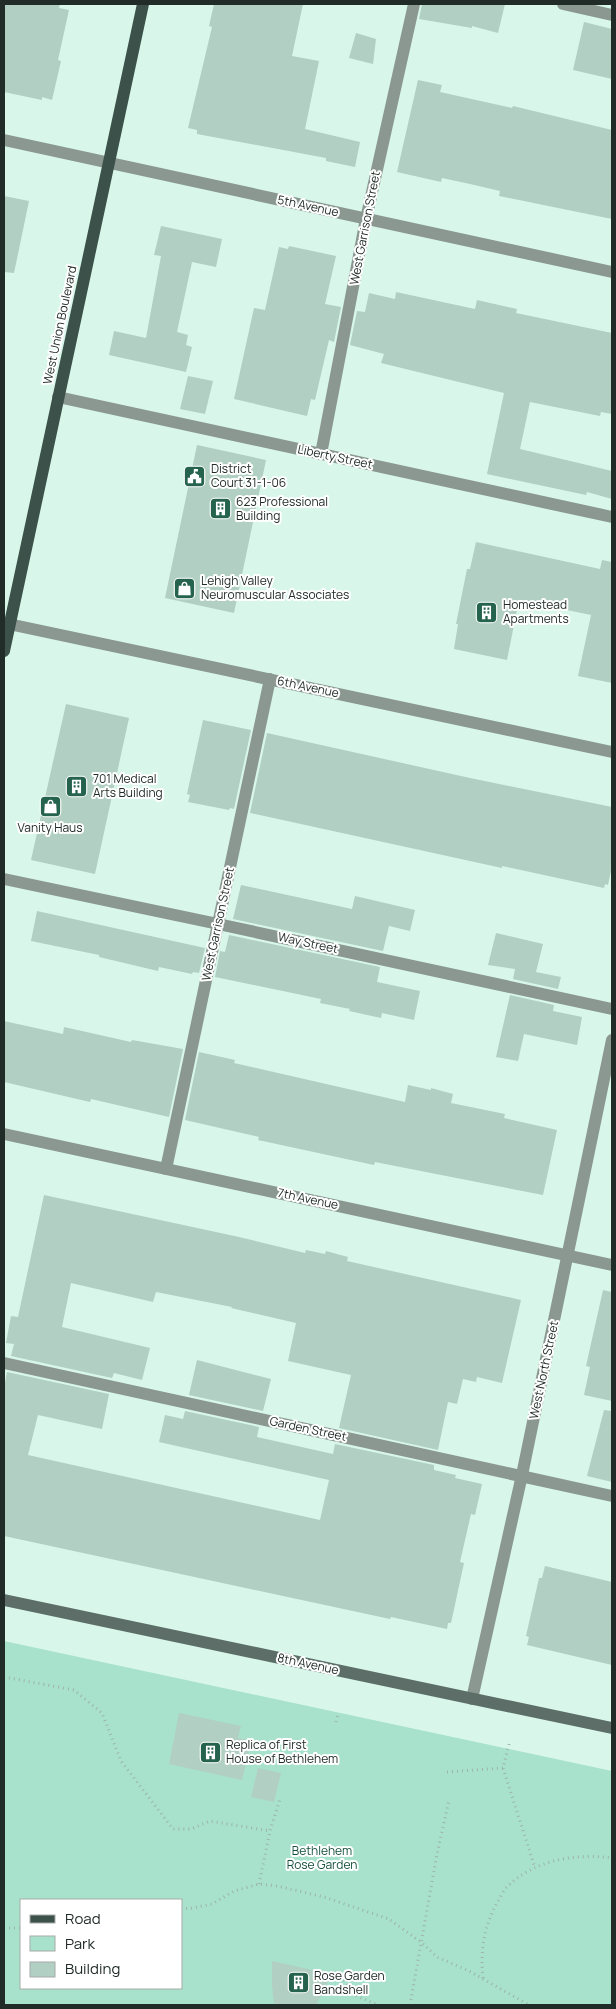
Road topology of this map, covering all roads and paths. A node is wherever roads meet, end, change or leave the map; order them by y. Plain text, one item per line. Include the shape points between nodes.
1 (143, 4) edge
2 (414, 4) edge
3 (562, 4) edge
4 (612, 15) edge
5 (4, 140) edge
6 (109, 163) junction
7 (366, 219) junction
8 (612, 272) edge
9 (58, 397) junction
10 (322, 454) junction
11 (612, 517) edge
12 (7, 623) edge
13 (4, 651) edge
14 (270, 679) junction
15 (612, 752) edge
16 (4, 879) edge
17 (218, 924) junction
18 (612, 1009) edge
19 (612, 1040) edge
20 (4, 1134) edge
21 (166, 1168) junction
22 (568, 1256) junction
23 (612, 1265) edge
24 (4, 1363) edge
25 (522, 1475) junction
26 (612, 1496) edge
27 (4, 1600) edge
28 (4, 1678) edge
29 (472, 1699) junction
30 (338, 1714) dead end
31 (336, 1722) dead end
32 (612, 1728) edge
33 (508, 1744) dead end
34 (503, 1768) junction
35 (447, 1772) dead end
36 (280, 1799) dead end
37 (449, 1800) dead end
38 (270, 1831) junction
39 (612, 1858) edge
40 (535, 1868) junction
41 (259, 1884) junction
42 (182, 1909) edge
43 (4, 1928) edge
44 (20, 1928) edge
45 (422, 1943) junction
46 (483, 1979) junction
47 (344, 1980) dead end
48 (378, 2005) edge
49 (410, 2005) edge
50 (529, 2005) edge

1 - 6 main road, West Union Boulevard
2 - 7 street, West Garrison Street
3 - 4 street
5 - 6 street, 5th Avenue
6 - 7 street, 5th Avenue
6 - 9 main road, West Union Boulevard
7 - 8 street, 5th Avenue
7 - 10 street, West Garrison Street
9 - 10 street, Liberty Street
9 - 12 main road, West Union Boulevard
10 - 11 street, Liberty Street
12 - 13 main road, West Union Boulevard
12 - 14 street, 6th Avenue
14 - 15 street, 6th Avenue
14 - 17 street, West Garrison Street
16 - 17 street, Way Street
17 - 18 street, Way Street
17 - 21 street, West Garrison Street
19 - 22 street, West North Street
20 - 21 street, 7th Avenue
21 - 22 street, 7th Avenue
22 - 23 street, 7th Avenue
22 - 25 street, West North Street
24 - 25 street, Garden Street
25 - 26 street, Garden Street
25 - 29 street, West North Street
27 - 29 main road, 8th Avenue
28 - 38 path via 74,1690 102,1713 121,1761 173,1829 191,1829 210,1821
29 - 32 main road, 8th Avenue
30 - 31 path
33 - 34 path
34 - 35 path
34 - 40 path
36 - 38 path
37 - 45 path
38 - 41 path
39 - 40 path via 559,1858
40 - 46 path via 505,1888 488,1919 481,1958
41 - 42 path via 234,1891 212,1904
41 - 45 path via 324,1897 389,1919
43 - 44 path
45 - 46 path via 437,1957
45 - 49 path
46 - 50 path
47 - 48 path via 354,1994

